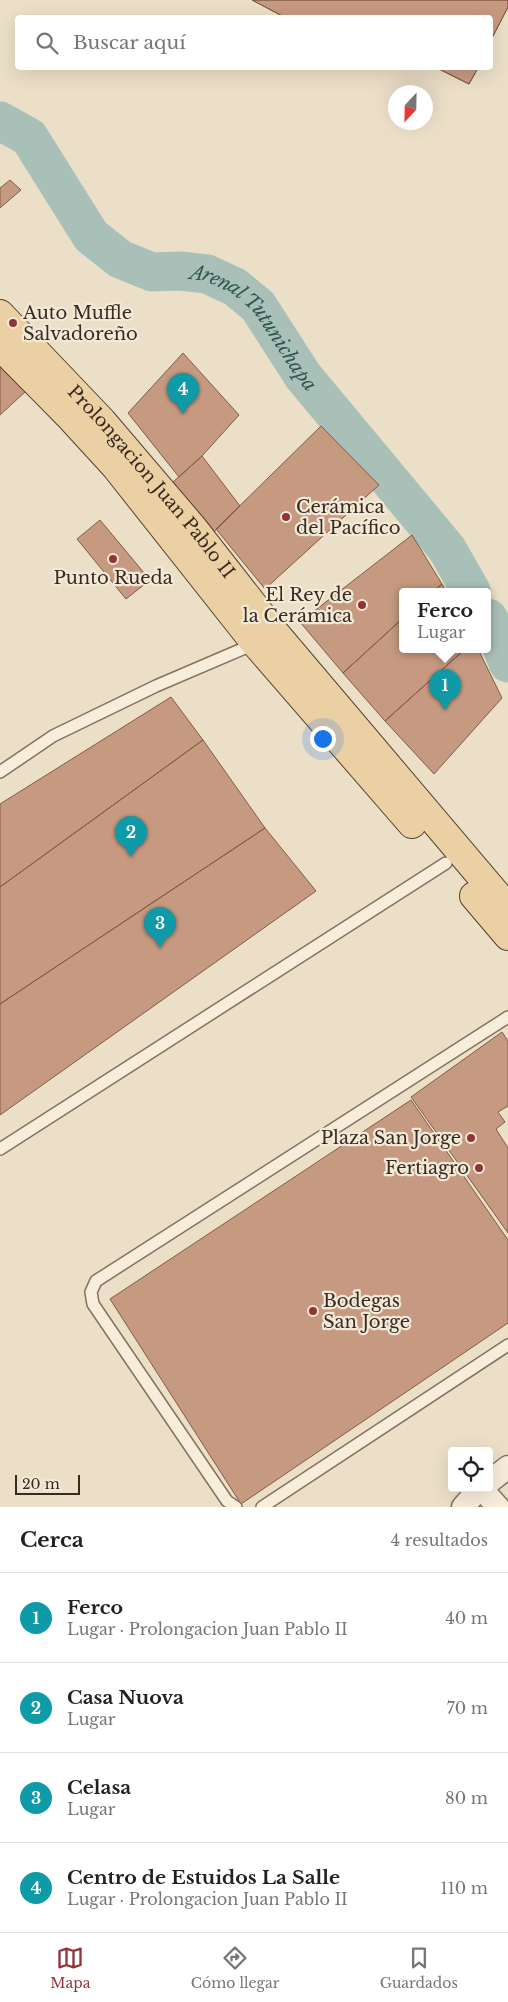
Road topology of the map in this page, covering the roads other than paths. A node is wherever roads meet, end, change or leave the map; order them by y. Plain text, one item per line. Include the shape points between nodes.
1 (0, 314) edge
2 (0, 346) edge
3 (255, 643) junction
4 (0, 772) edge
5 (446, 863) junction
6 (508, 908) edge
7 (508, 936) edge
8 (508, 1017) edge
9 (0, 1149) edge
10 (508, 1345) edge
11 (508, 1467) edge
12 (493, 1479) edge
13 (477, 1492) edge
14 (485, 1492) edge
15 (236, 1507) edge
16 (262, 1507) edge
17 (462, 1507) edge
18 (498, 1507) edge

1 - 6 main road, Prolongacion Juan Pablo II via 102,421 194,529 276,634
2 - 3 main road, Prolongacion Juan Pablo II via 115,466
3 - 4 lane via 53,736
3 - 5 main road, Prolongacion Juan Pablo II
5 - 7 main road, Prolongacion Juan Pablo II
5 - 9 lane
8 - 15 lane via 96,1281 91,1292 93,1304 227,1502
10 - 16 lane
11 - 12 street
13 - 17 street
14 - 18 street

